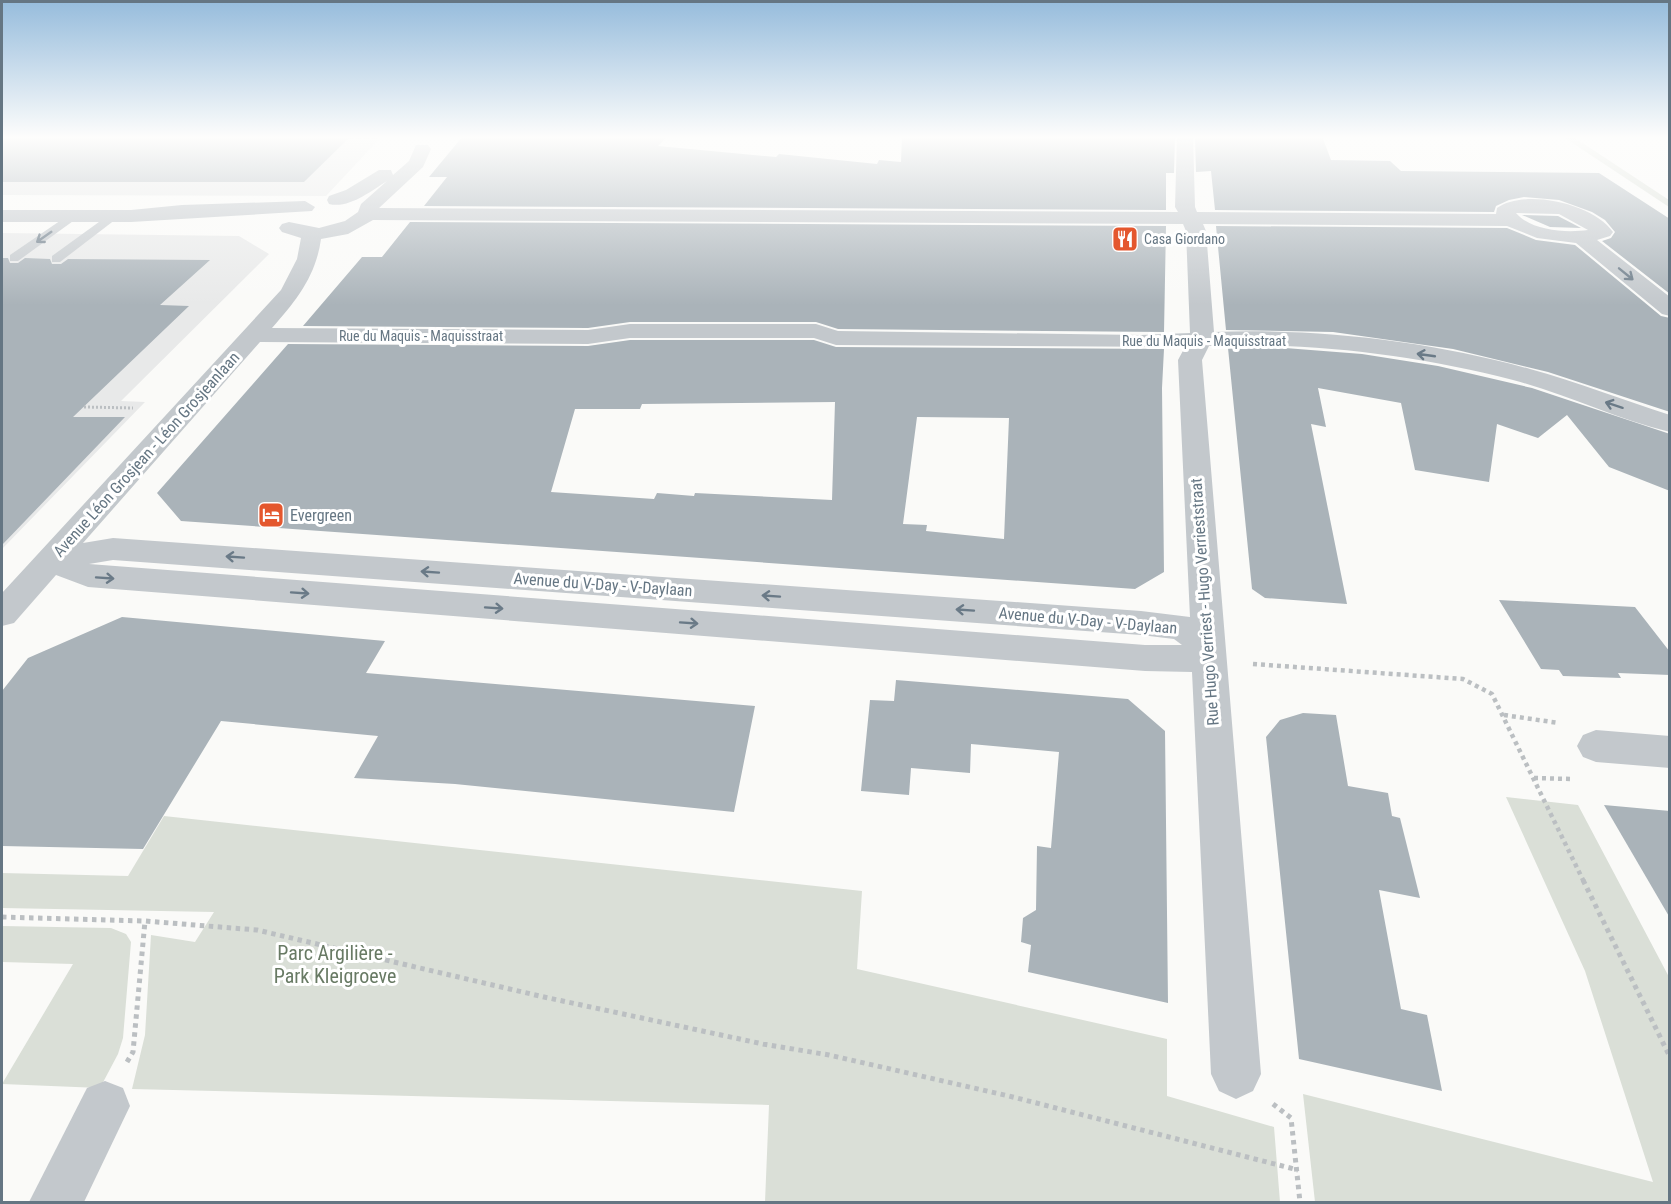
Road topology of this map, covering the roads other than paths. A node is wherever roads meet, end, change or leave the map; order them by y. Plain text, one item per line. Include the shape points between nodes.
1 (354, 192) edge
2 (387, 192) edge
3 (1185, 192) edge
4 (336, 200) junction
5 (305, 207) junction
6 (363, 215) junction
7 (2, 216) edge
8 (74, 216) junction
9 (123, 216) junction
10 (1191, 219) junction
11 (1511, 219) junction
12 (287, 224) junction
13 (307, 233) junction
14 (1583, 239) junction
15 (14, 258) dead end
16 (56, 259) dead end
17 (291, 293) junction
18 (1670, 309) edge
19 (253, 335) junction
20 (1201, 339) junction
21 (1670, 423) edge
22 (50, 560) junction
23 (2, 614) edge
24 (1206, 644) junction
25 (1596, 746) road end
26 (1670, 752) edge
27 (1236, 1074) road end
28 (105, 1106) road end
29 (56, 1203) edge

1 - 4 street, Avenue Léon Grosjean - Léon Grosjeanlaan
2 - 6 street, Avenue Léon Grosjean - Léon Grosjeanlaan
3 - 10 street, Rue Hugo Verriest - Hugo Verrieststraat via 1185,207
4 - 5 street, Avenue Léon Grosjean - Léon Grosjeanlaan
4 - 6 street, Avenue Léon Grosjean - Léon Grosjeanlaan via 359,202
5 - 9 street, Avenue Léon Grosjean - Léon Grosjeanlaan
5 - 12 street via 290,215
6 - 10 street
6 - 13 street, Avenue Léon Grosjean - Léon Grosjeanlaan via 327,232
6 - 17 street, Avenue Léon Grosjean - Léon Grosjeanlaan via 308,284
7 - 8 street
8 - 9 street
8 -> 15 lane
9 - 12 street
9 - 16 lane
10 - 11 street
10 - 20 street, Rue Hugo Verriest - Hugo Verrieststraat via 1197,231
11 - 14 street via 1550,235
11 - 14 street via 1504,212 1511,207 1564,207 1580,213 1603,232
12 - 13 street via 293,230
13 - 17 street, Avenue Léon Grosjean - Léon Grosjeanlaan via 311,237 308,259
14 -> 18 street
17 - 19 street, Avenue Léon Grosjean - Léon Grosjeanlaan
19 - 20 street, Rue du Maquis - Maquisstraat via 588,337 620,345 815,345 836,338 1141,342
19 - 22 street, Avenue Léon Grosjean - Léon Grosjeanlaan
21 -> 20 street, Rue du Maquis - Maquisstraat via 1523,375 1458,360 1343,342
20 - 24 street, Rue Hugo Verriest - Hugo Verrieststraat via 1190,360
22 - 23 street, Avenue Léon Grosjean - Léon Grosjeanlaan
22 - 24 street, Avenue du V-Day - V-Daylaan via 88,576 1145,658 1188,660
24 - 27 street, Rue Hugo Verriest - Hugo Verrieststraat
25 - 26 street
28 - 29 street

